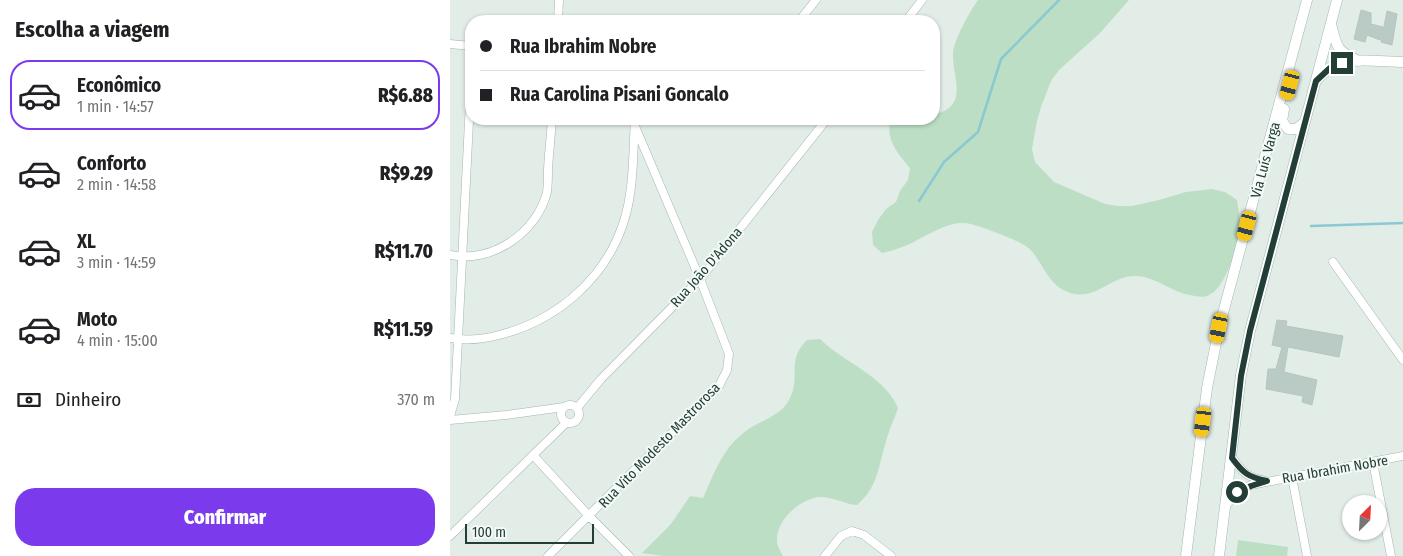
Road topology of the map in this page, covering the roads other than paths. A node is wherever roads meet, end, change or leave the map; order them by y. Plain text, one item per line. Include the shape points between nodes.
1 (559, 0) edge
2 (816, 0) edge
3 (922, 0) edge
4 (1307, 0) edge
5 (1336, 0) edge
6 (558, 15) edge
7 (804, 15) edge
8 (911, 15) edge
9 (1331, 23) junction
10 (450, 44) edge
11 (465, 45) edge
12 (1292, 57) junction
13 (1360, 61) junction
14 (1403, 62) edge
15 (1316, 81) junction
16 (1304, 123) junction
17 (469, 125) edge
18 (552, 125) edge
19 (634, 125) edge
20 (635, 125) edge
21 (822, 125) edge
22 (450, 255) edge
23 (461, 257) junction
24 (1333, 262) dead end
25 (700, 279) junction
26 (454, 339) edge
27 (1403, 360) edge
28 (564, 407) junction
29 (577, 408) junction
30 (450, 416) edge
31 (450, 420) edge
32 (566, 422) junction
33 (533, 455) junction
34 (1403, 456) edge
35 (1232, 458) junction
36 (1373, 462) junction
37 (1292, 476) junction
38 (1267, 481) junction
39 (1225, 507) junction
40 (589, 516) junction
41 (450, 536) edge
42 (548, 556) edge
43 (629, 556) edge
44 (825, 556) edge
45 (891, 556) edge
46 (1186, 556) edge
47 (1219, 556) edge
48 (1308, 556) edge
49 (1391, 556) edge

1 - 6 street
2 - 7 street
3 - 8 street
4 - 12 main road, Via Luís Varga
5 - 9 main road, Via Luís Varga
9 - 13 main road via 1336,45 1344,54
9 - 15 main road, Via Luís Varga
10 - 11 street
12 - 16 main road via 1295,69 1282,121 1292,130
12 - 46 main road, Via Luís Varga via 1219,328 1207,388
13 - 14 main road
13 - 15 main road via 1330,68
15 - 16 main road, Via Luís Varga
16 - 35 main road, Via Luís Varga via 1241,376
17 - 23 street
18 - 23 street via 547,192 538,213 524,232 507,245 484,254
19 - 26 street via 626,213 617,240 602,267 580,292 552,314 520,330 486,338
20 - 25 street, Rua Vito Modesto Mastrorosa
21 - 25 street, Rua João D'Adona
22 - 23 street
23 - 26 street
24 - 27 street
25 - 29 street, Rua João D'Adona via 601,378
25 - 40 street, Rua Vito Modesto Mastrorosa via 729,354 727,370 719,386
26 - 30 street via 455,399
28 - 29 street via 571,405
28 - 31 street
28 - 32 street via 560,415
29 - 32 street via 578,419
32 - 33 street
33 - 40 street
33 - 41 street
34 - 36 street, Rua Ibrahim Nobre
35 - 38 street, Rua Ibrahim Nobre via 1252,478
35 - 39 main road, Via Luís Varga
36 - 37 street, Rua Ibrahim Nobre
36 - 49 street
37 - 38 street, Rua Ibrahim Nobre
37 - 48 street
38 - 39 street, Rua Ibrahim Nobre via 1237,492
39 - 47 main road, Via Luís Varga
40 - 42 street, Rua Vito Modesto Mastrorosa
40 - 43 street
44 - 45 street via 841,536 852,531 864,534

